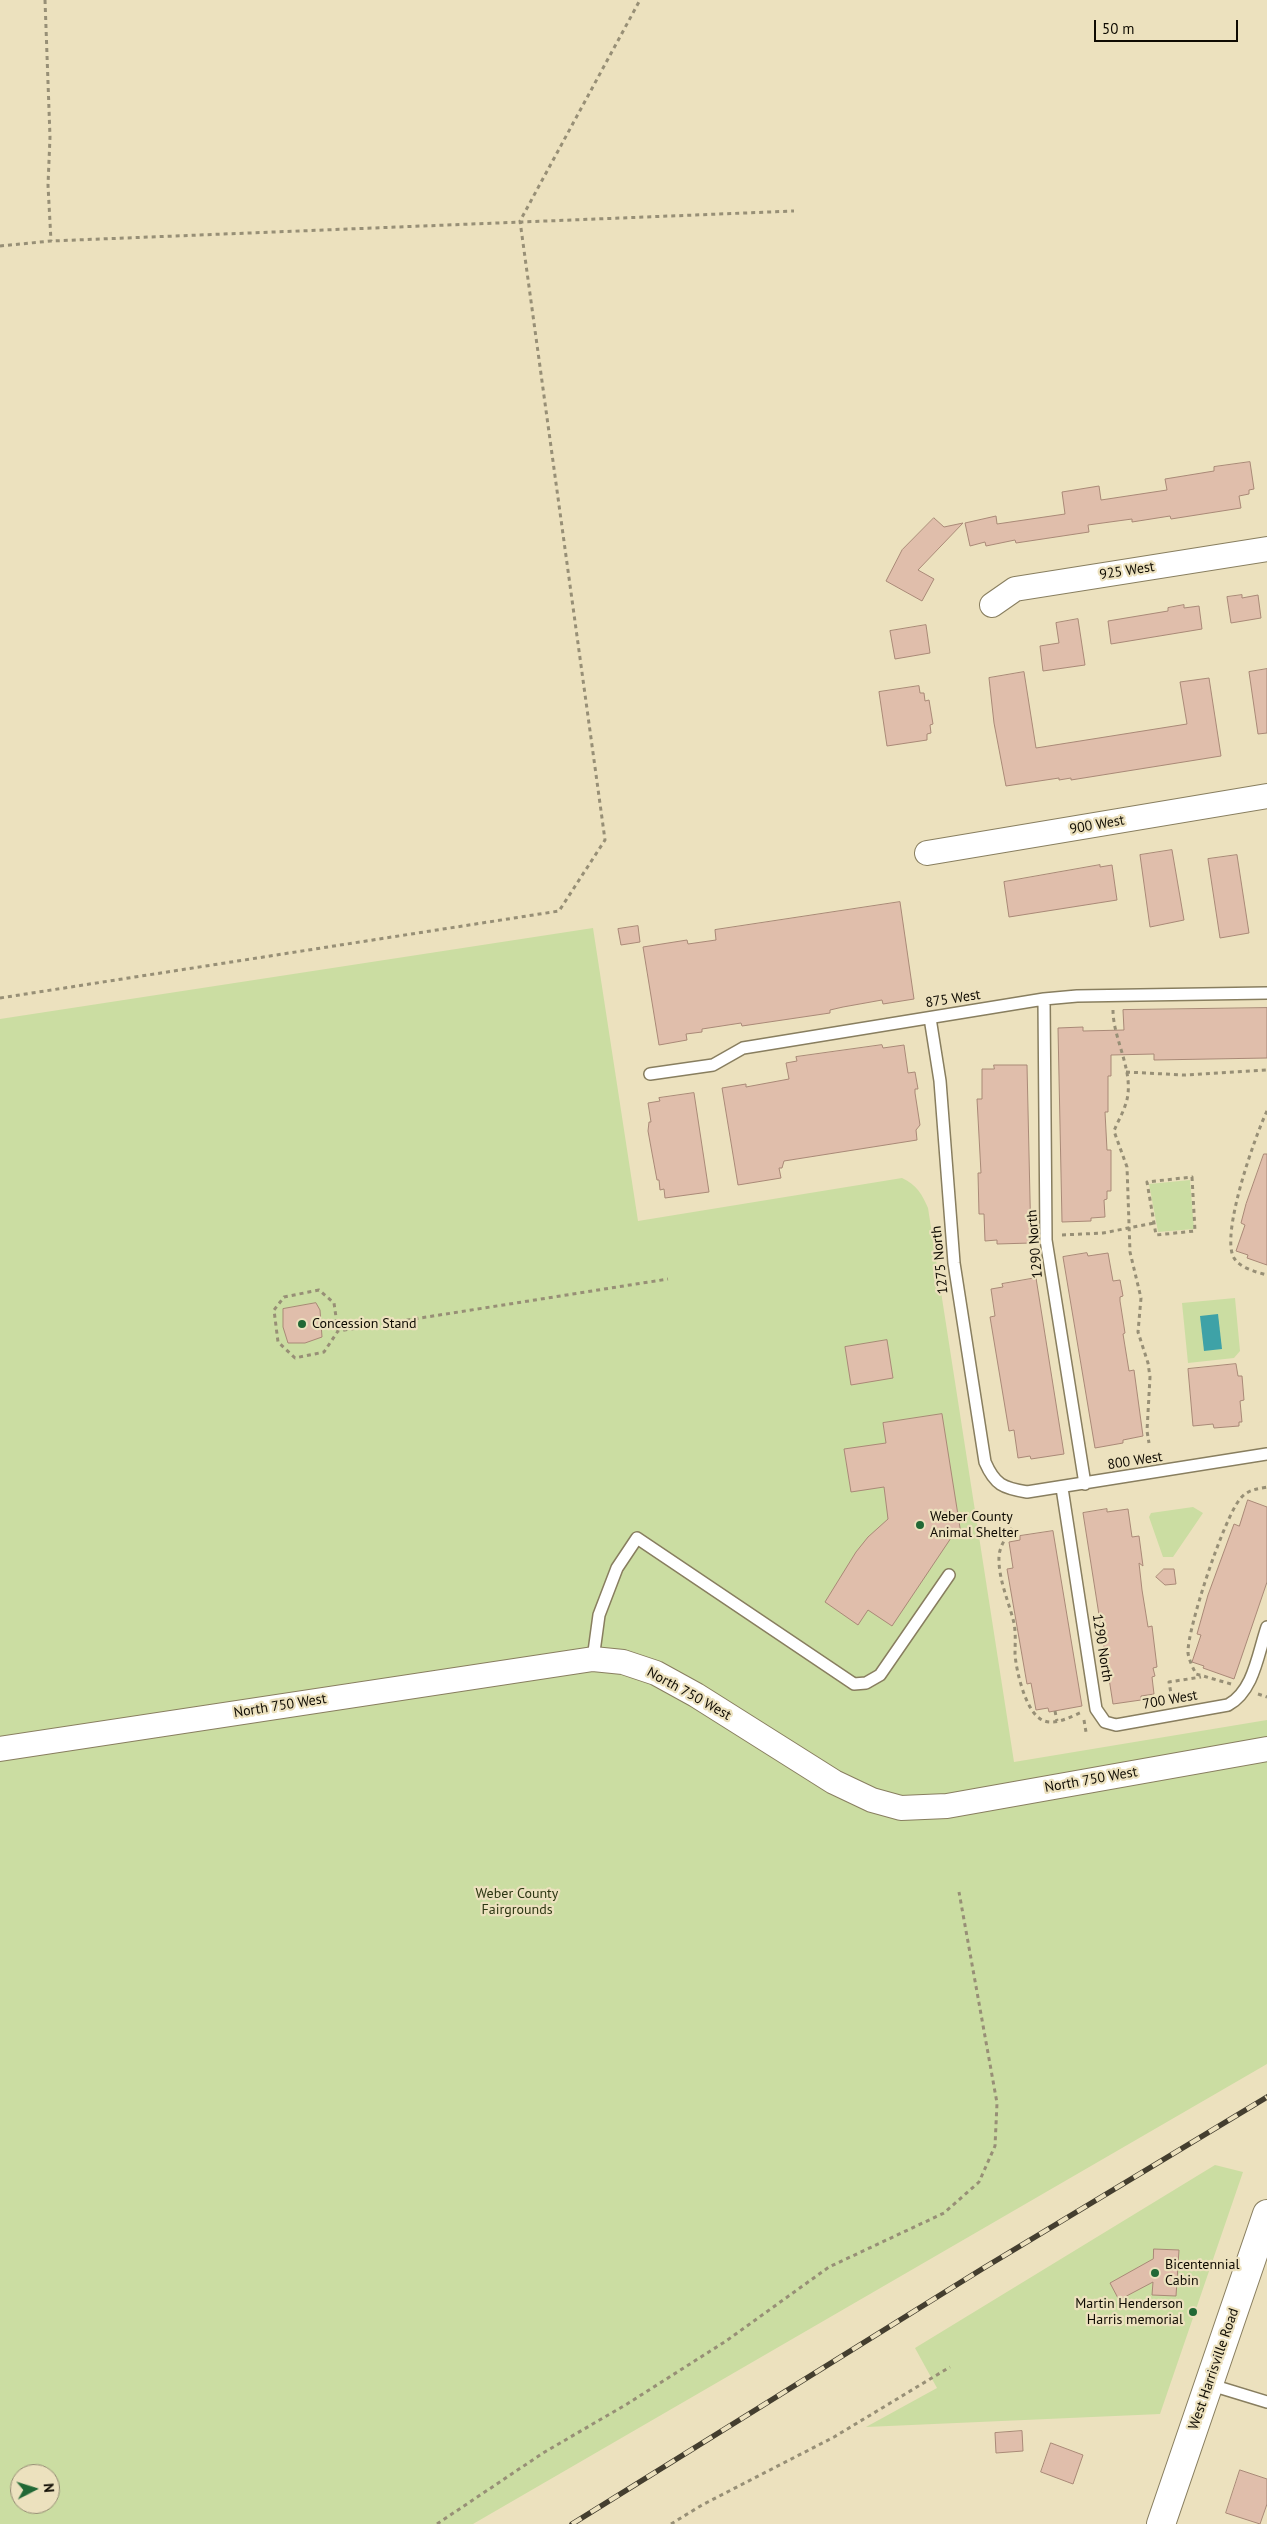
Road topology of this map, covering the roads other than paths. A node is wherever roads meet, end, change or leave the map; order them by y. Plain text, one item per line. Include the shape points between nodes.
1 (1267, 549) edge
2 (992, 605) dead end
3 (1267, 796) edge
4 (927, 853) dead end
5 (1267, 993) edge
6 (1044, 999) junction
7 (930, 1018) junction
8 (650, 1074) dead end
9 (1267, 1454) edge
10 (1085, 1484) junction
11 (1062, 1488) junction
12 (1007, 1489) joint
13 (949, 1575) dead end
14 (1267, 1627) edge
15 (593, 1659) junction
16 (1105, 1722) joint
17 (0, 1749) edge
18 (1267, 1749) edge
19 (1267, 2214) edge
20 (1260, 2257) edge
21 (1208, 2384) junction
22 (1267, 2402) edge
23 (1161, 2524) edge

1 - 2 street, 925 West via 1015,588
3 - 4 street, 900 West
5 - 6 lane, 875 West
6 - 7 lane, 875 West
6 - 10 lane, 1290 North via 1046,1240
7 - 8 lane, 875 West via 743,1048 713,1064
7 - 12 lane, 1275 North via 940,1081 954,1263 985,1462 992,1478
9 - 10 lane, 800 West
10 - 11 lane, 800 West
11 - 12 lane, 800 West via 1027,1492
11 - 16 lane, 1290 North via 1096,1709
13 - 15 lane via 880,1675 866,1683 854,1684 637,1538 616,1568 598,1615
14 - 16 lane, 700 West via 1246,1690 1228,1705 1116,1725
15 - 17 street, North 750 West
15 - 18 street, North 750 West via 623,1662 656,1673 834,1782 872,1800 901,1808 947,1806
19 - 20 main road, West Harrisville Road
20 - 21 main road, West Harrisville Road
21 - 22 lane
21 - 23 main road, West Harrisville Road

